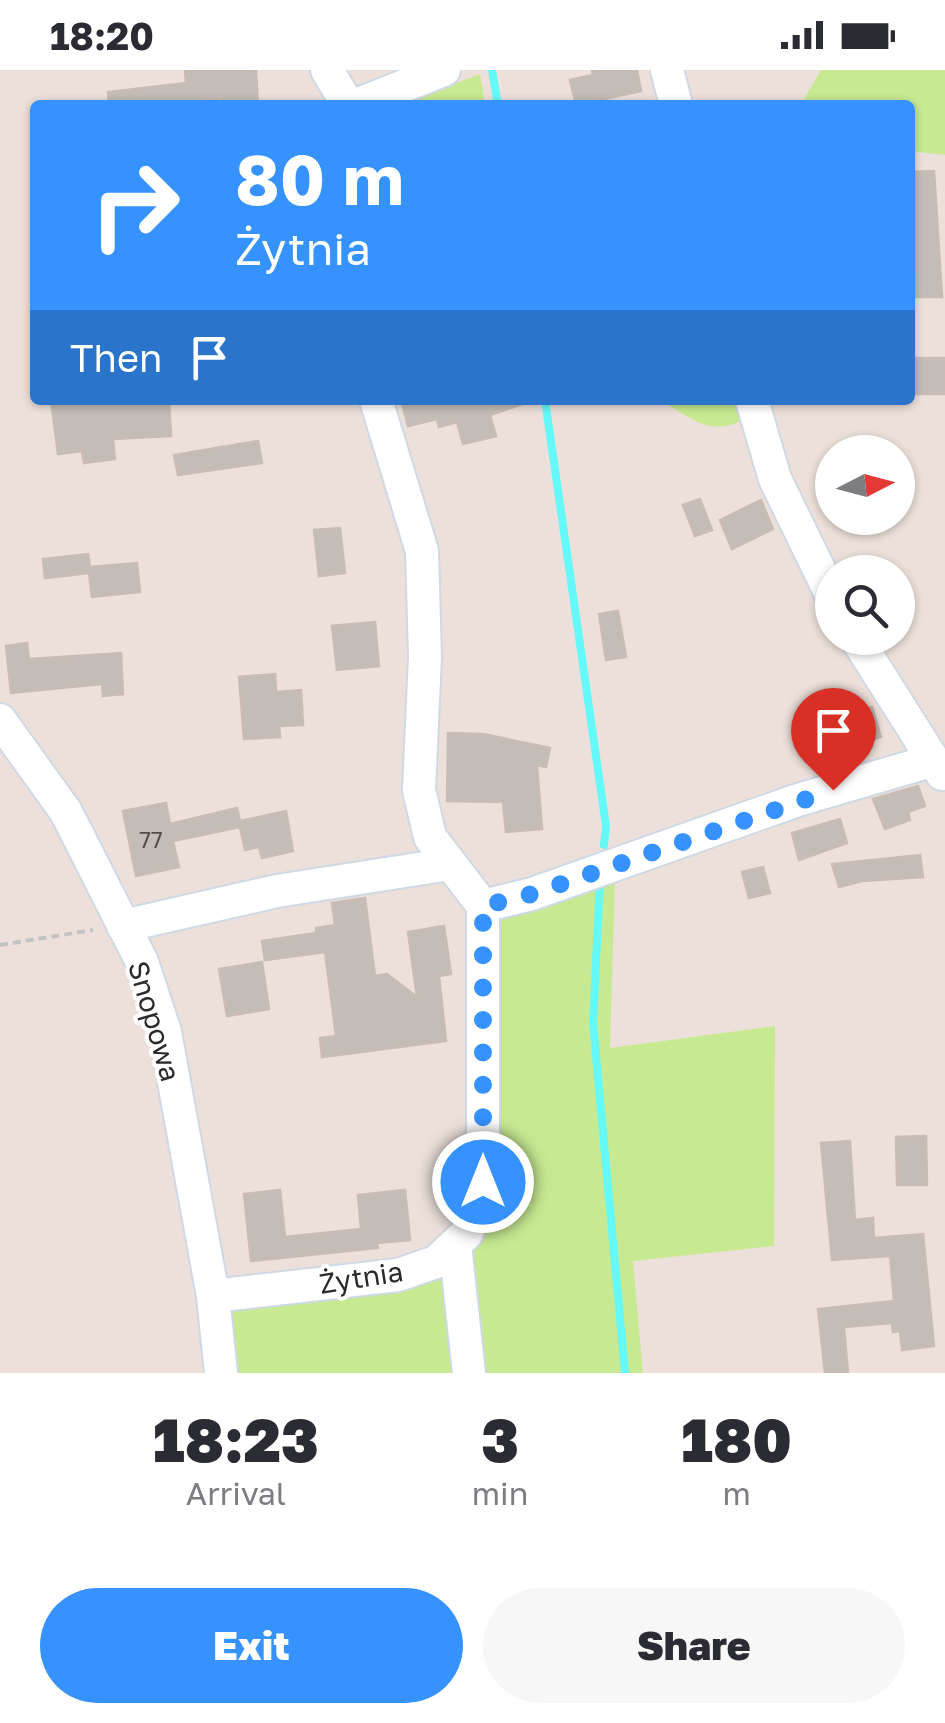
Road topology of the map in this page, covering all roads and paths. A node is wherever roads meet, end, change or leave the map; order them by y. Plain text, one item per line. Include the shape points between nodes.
1 (327, 70) edge
2 (444, 70) edge
3 (667, 70) edge
4 (345, 100) edge
5 (369, 100) edge
6 (675, 100) edge
7 (378, 405) edge
8 (753, 405) edge
9 (815, 561) edge
10 (867, 655) edge
11 (0, 720) edge
12 (938, 770) edge
13 (450, 864) junction
14 (483, 906) junction
15 (122, 926) junction
16 (0, 945) edge
17 (455, 1245) junction
18 (214, 1296) junction
19 (475, 1371) edge
20 (220, 1373) edge

1 - 4 street
2 - 5 street
3 - 6 street
7 - 13 street via 422,551 419,790 430,837
8 - 9 street via 775,479
10 - 12 street
11 - 15 street, Snopowa via 66,812
12 - 14 street via 798,800
13 - 14 street
13 - 15 street via 277,891
14 - 17 street via 483,1182 467,1234
15 - 16 path
15 - 18 street, Snopowa via 142,962 164,1032
17 - 18 street, Żytnia via 436,1262 398,1274
17 - 19 street
18 - 20 street, Snopowa

